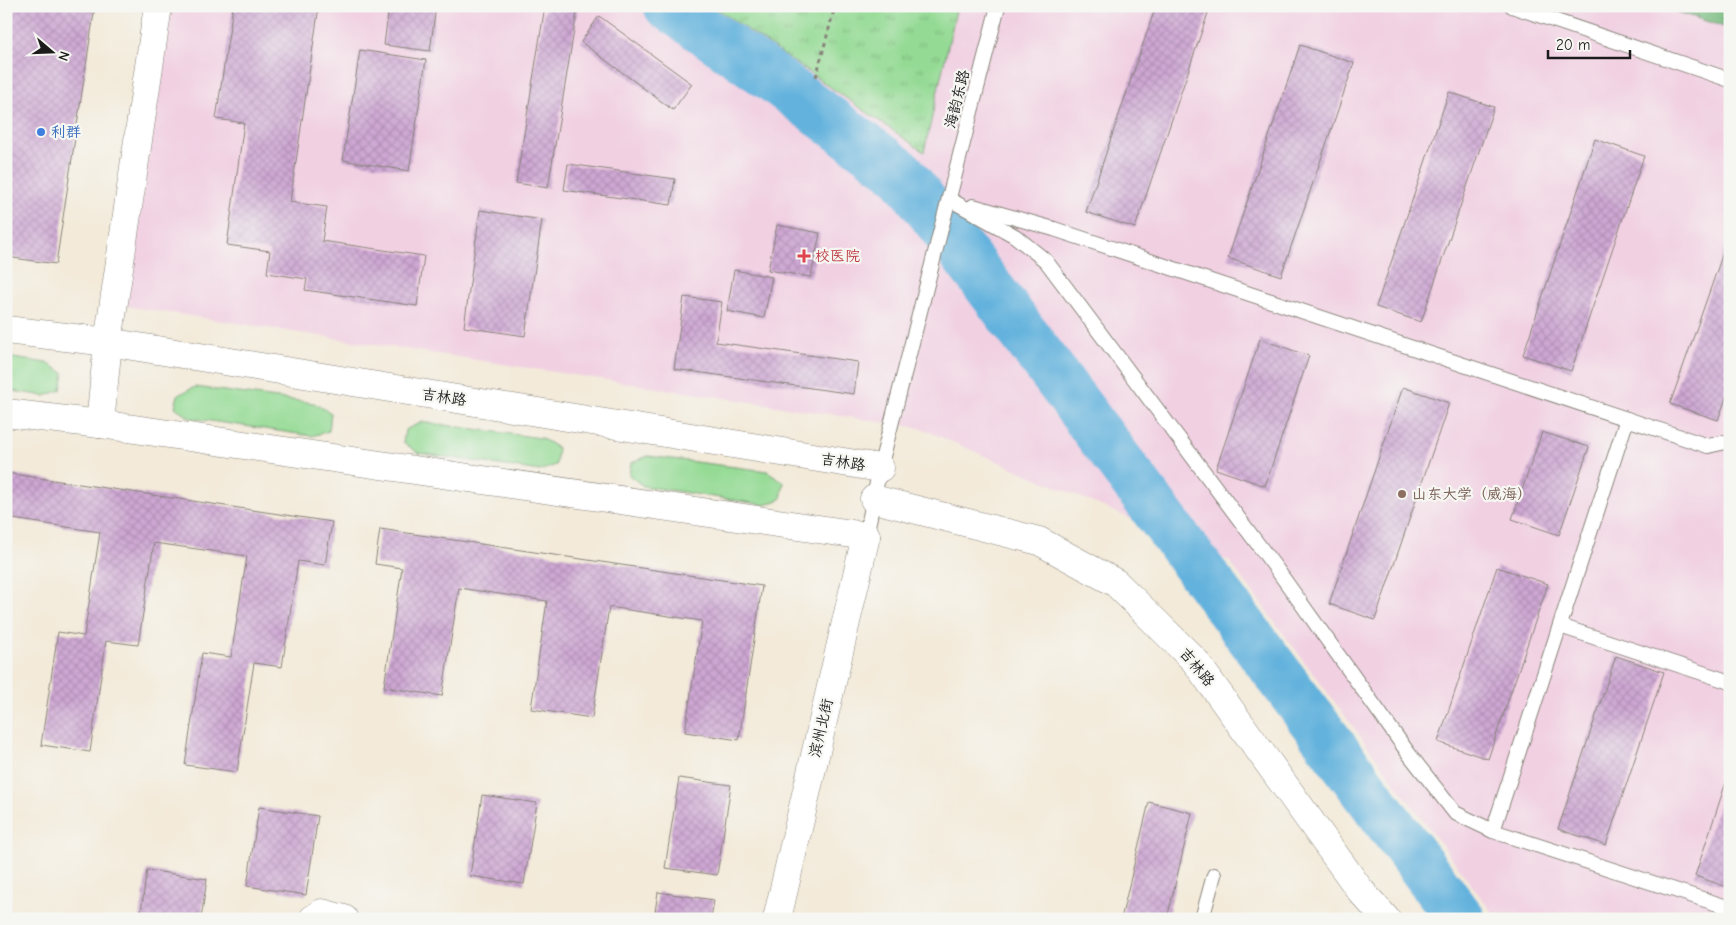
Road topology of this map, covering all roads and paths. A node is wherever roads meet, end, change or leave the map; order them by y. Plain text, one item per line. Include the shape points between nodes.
1 (158, 6) edge
2 (835, 6) edge
3 (998, 6) edge
4 (1512, 6) edge
5 (816, 77) dead end
6 (1730, 80) edge
7 (949, 199) junction
8 (6, 330) edge
9 (108, 342) junction
10 (6, 413) edge
11 (1627, 419) junction
12 (100, 424) junction
13 (1730, 441) edge
14 (880, 468) junction
15 (874, 499) junction
16 (866, 536) junction
17 (1560, 626) junction
18 (1730, 682) edge
19 (1492, 831) junction
20 (1214, 875) dead end
21 (1730, 908) edge
22 (313, 919) edge
23 (344, 919) edge
24 (777, 919) edge
25 (1202, 919) edge
26 (1386, 919) edge

1 - 9 main road
2 - 5 path
3 - 7 lane, 海韵东路
4 - 6 lane
7 - 11 lane via 1054,229
7 - 14 lane, 海韵东路
7 - 19 lane via 1014,236 1046,261 1278,571 1414,761 1455,813
8 - 9 main road, 吉林路
9 - 12 main road
9 - 14 main road, 吉林路
10 - 12 main road
11 - 13 lane via 1708,446
11 - 17 lane
12 - 16 main road
14 - 15 lane, 海韵东路
15 - 16 lane, 海韵东路
15 - 26 main road, 吉林路 via 1039,541 1116,583 1195,660 1360,890
16 - 24 main road, 滨州北街
17 - 18 lane
17 - 19 lane
19 - 21 lane
20 - 25 lane
22 - 23 main road via 322,913

